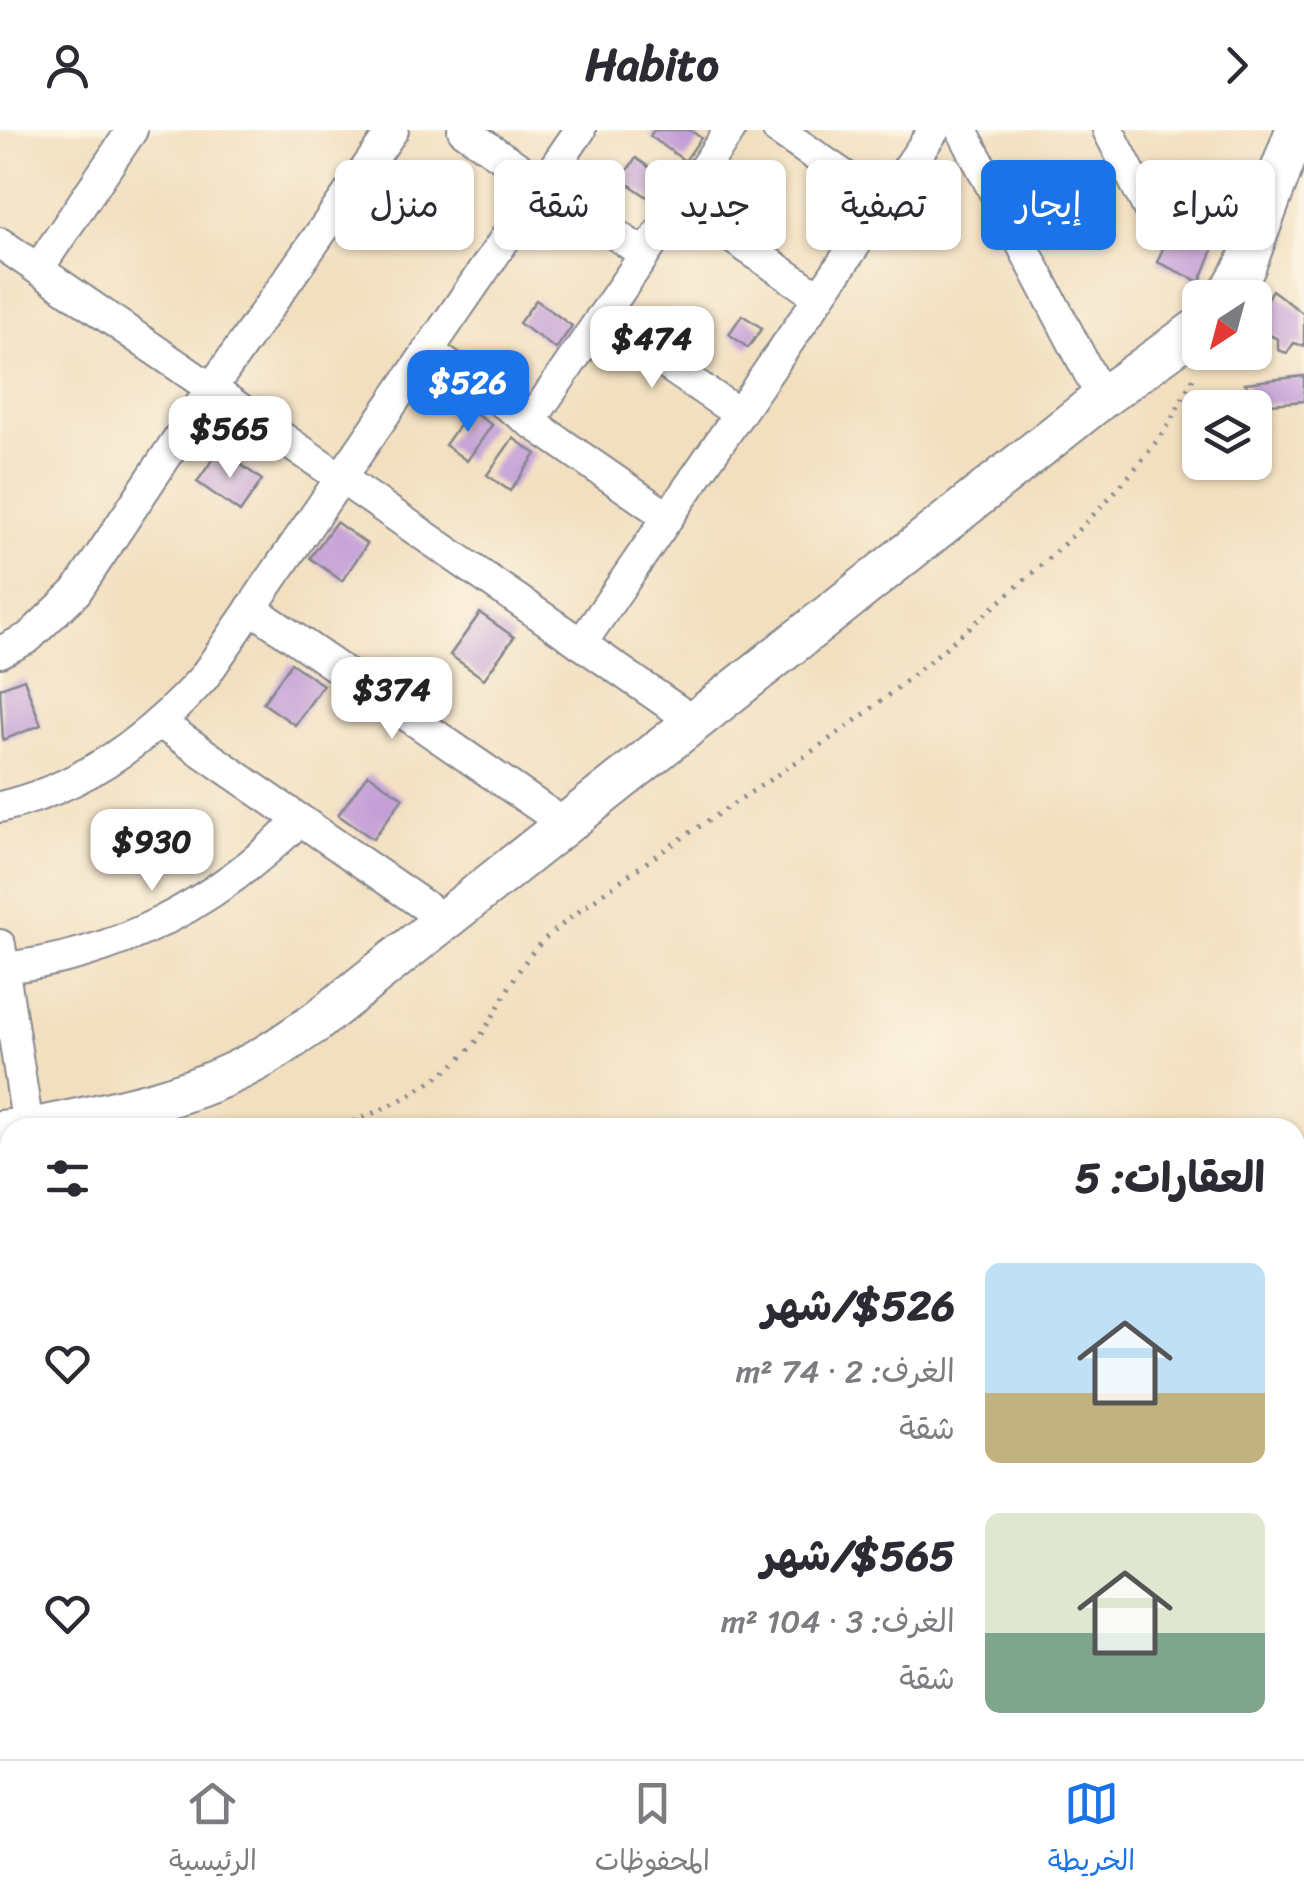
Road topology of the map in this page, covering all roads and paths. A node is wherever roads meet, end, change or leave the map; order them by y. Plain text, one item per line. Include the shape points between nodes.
1 (132, 130) edge
2 (392, 130) edge
3 (463, 130) edge
4 (580, 130) edge
5 (730, 130) edge
6 (778, 130) edge
7 (934, 130) edge
8 (962, 130) edge
9 (1108, 130) edge
10 (1296, 130) edge
11 (507, 160) edge
12 (559, 160) edge
13 (709, 160) edge
14 (822, 160) edge
15 (913, 160) edge
16 (1136, 184) edge
17 (625, 241) edge
18 (0, 243) edge
19 (498, 250) edge
20 (647, 250) edge
21 (750, 250) edge
22 (852, 250) edge
23 (644, 254) junction
24 (38, 269) junction
25 (1237, 280) edge
26 (819, 297) junction
27 (600, 319) junction
28 (428, 352) junction
29 (1182, 355) edge
30 (1191, 370) edge
31 (211, 389) junction
32 (1102, 398) junction
33 (739, 414) junction
34 (530, 422) junction
35 (341, 478) junction
36 (668, 517) junction
37 (251, 608) junction
38 (581, 644) junction
39 (0, 652) edge
40 (160, 723) junction
41 (696, 723) junction
42 (0, 807) edge
43 (300, 820) junction
44 (566, 826) junction
45 (444, 920) junction
46 (1, 960) edge
47 (30, 1118) edge
48 (85, 1118) edge
49 (362, 1118) edge

1 - 24 street
2 - 31 street
3 - 11 street
4 - 12 street
5 - 13 street
6 - 14 street
7 - 15 street
8 - 32 street
9 - 16 street
10 - 25 street
17 - 23 street
18 - 24 street
19 - 28 street
20 - 23 street
21 - 26 street
22 - 26 street
23 - 27 street
24 - 31 street
26 - 33 street
27 - 33 street
27 - 34 street
28 - 34 street
28 - 35 street
29 - 32 street
30 - 49 path via 1168,426 1019,586 843,730 690,830 550,934 521,966 476,1043 408,1096
31 - 35 street
31 - 39 street via 76,592 28,638
32 - 41 street
33 - 36 street
34 - 36 street
35 - 37 street
35 - 38 street
36 - 38 street
37 - 40 street via 204,677
37 - 44 street
38 - 41 street
40 - 42 street via 74,781
40 - 43 street
41 - 44 street
43 - 45 street
43 - 46 street via 240,874 171,918 90,951
44 - 45 street
45 - 48 street via 256,1062 184,1092
46 - 47 street

